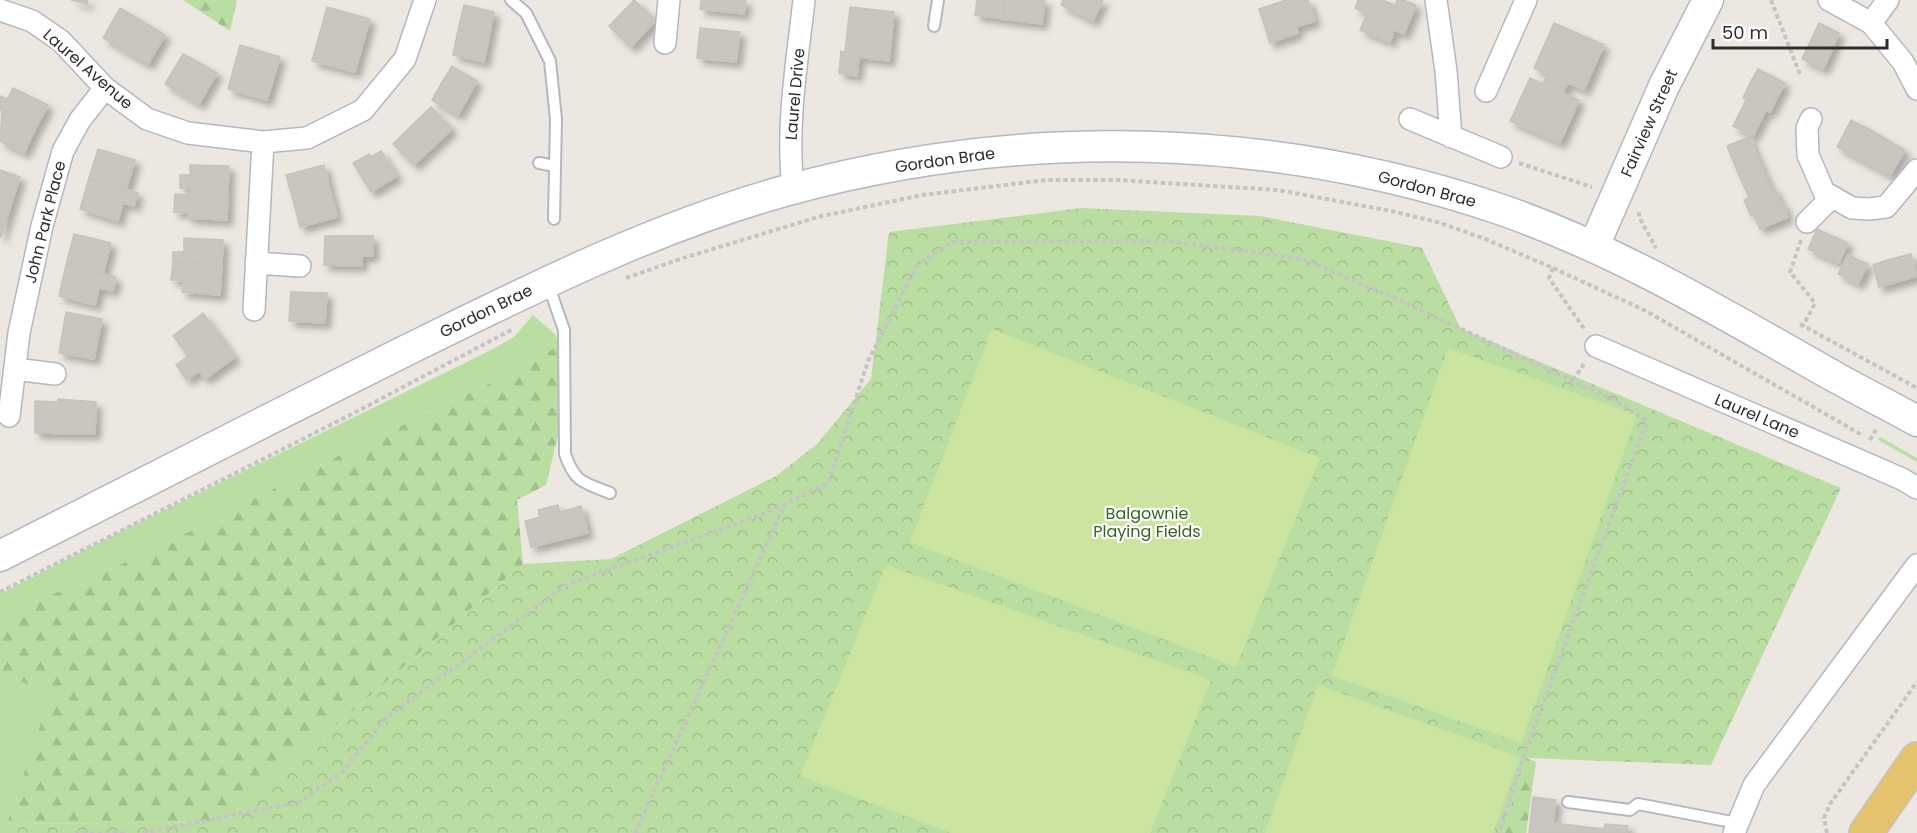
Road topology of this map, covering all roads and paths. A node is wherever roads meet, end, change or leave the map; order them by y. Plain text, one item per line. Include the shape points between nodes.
1 (425, 0) edge
2 (511, 0) edge
3 (669, 0) edge
4 (804, 0) edge
5 (938, 0) edge
6 (1436, 0) edge
7 (1526, 0) edge
8 (1708, 0) edge
9 (1772, 0) edge
10 (1829, 0) edge
11 (1888, 0) edge
12 (0, 10) edge
13 (1871, 23) junction
14 (934, 26) dead end
15 (664, 43) dead end
16 (1801, 77) dead end
17 (105, 88) junction
18 (1917, 89) edge
19 (1486, 92) dead end
20 (1811, 118) dead end
21 (1410, 119) dead end
22 (1451, 136) junction
23 (263, 142) junction
24 (1501, 157) joint
25 (539, 163) dead end
26 (555, 166) junction
27 (1917, 170) edge
28 (1594, 188) dead end
29 (793, 189) junction
30 (1832, 197) junction
31 (1639, 207) dead end
32 (554, 219) dead end
33 (1807, 222) joint
34 (1594, 246) junction
35 (1657, 250) dead end
36 (256, 263) junction
37 (300, 266) dead end
38 (1553, 268) junction
39 (547, 281) junction
40 (617, 282) dead end
41 (254, 310) dead end
42 (1793, 320) dead end
43 (517, 326) dead end
44 (1803, 326) junction
45 (1596, 346) joint
46 (15, 369) junction
47 (56, 374) dead end
48 (1917, 388) edge
49 (9, 416) dead end
50 (1917, 421) edge
51 (1879, 446) dead end
52 (1917, 489) edge
53 (610, 493) dead end
54 (786, 504) junction
55 (0, 556) edge
56 (1917, 565) edge
57 (0, 592) edge
58 (1917, 682) edge
59 (1917, 759) edge
60 (1568, 802) dead end
61 (1736, 828) edge
62 (75, 833) edge
63 (127, 833) edge
64 (143, 833) edge
65 (635, 833) edge
66 (1499, 833) edge
67 (1827, 833) edge
68 (1866, 833) edge

1 - 23 street, Laurel Avenue via 405,59 363,110 306,138
2 - 26 lane via 526,13 550,61 556,119
3 - 15 street
4 - 29 street, Laurel Drive via 790,129
5 - 14 lane
6 - 22 street
7 - 19 street
8 - 34 main road, Fairview Street via 1664,86
9 - 16 path
10 - 13 street
11 - 13 street
12 - 17 street, Laurel Avenue via 32,21 61,42
13 - 18 street via 1903,62
17 - 23 street, Laurel Avenue via 147,119 177,130
17 - 46 street, John Park Place via 80,120 63,151 42,226
20 - 30 street via 1807,128 1808,155 1824,192
21 - 22 street
22 - 24 street
23 - 36 street
24 - 28 path
25 - 26 lane
26 - 32 lane
27 - 30 street via 1886,207 1852,208
29 - 34 main road, Gordon Brae via 956,156 1110,146 1217,150 1307,162 1422,186 1505,211
29 - 39 main road, Gordon Brae via 651,236
30 - 33 street
31 - 35 path via 1639,217
33 - 44 path via 1790,272 1815,303
34 - 50 main road, Gordon Brae via 1721,311
36 - 37 street
36 - 41 street
38 - 40 path via 1437,222 1278,190 1117,180 1047,180 922,195 818,217
38 - 45 path via 1549,278
38 - 51 path via 1646,311
39 - 53 lane via 564,330 565,454 576,477
39 - 55 main road, Gordon Brae
42 - 44 path
43 - 57 path
44 - 48 path
45 - 52 street, Laurel Lane via 1902,479
46 - 47 street
46 - 49 street, John Park Place
54 - 64 path via 566,585 387,717 342,771 300,802
54 - 65 path
54 - 66 path via 828,484 868,361 918,264 952,242 1168,241 1303,259 1399,300 1614,400 1647,421
56 - 61 street via 1754,785
58 - 67 path via 1830,804 1824,818
59 - 68 main road
60 - 61 lane via 1630,810 1638,804
62 - 63 path

